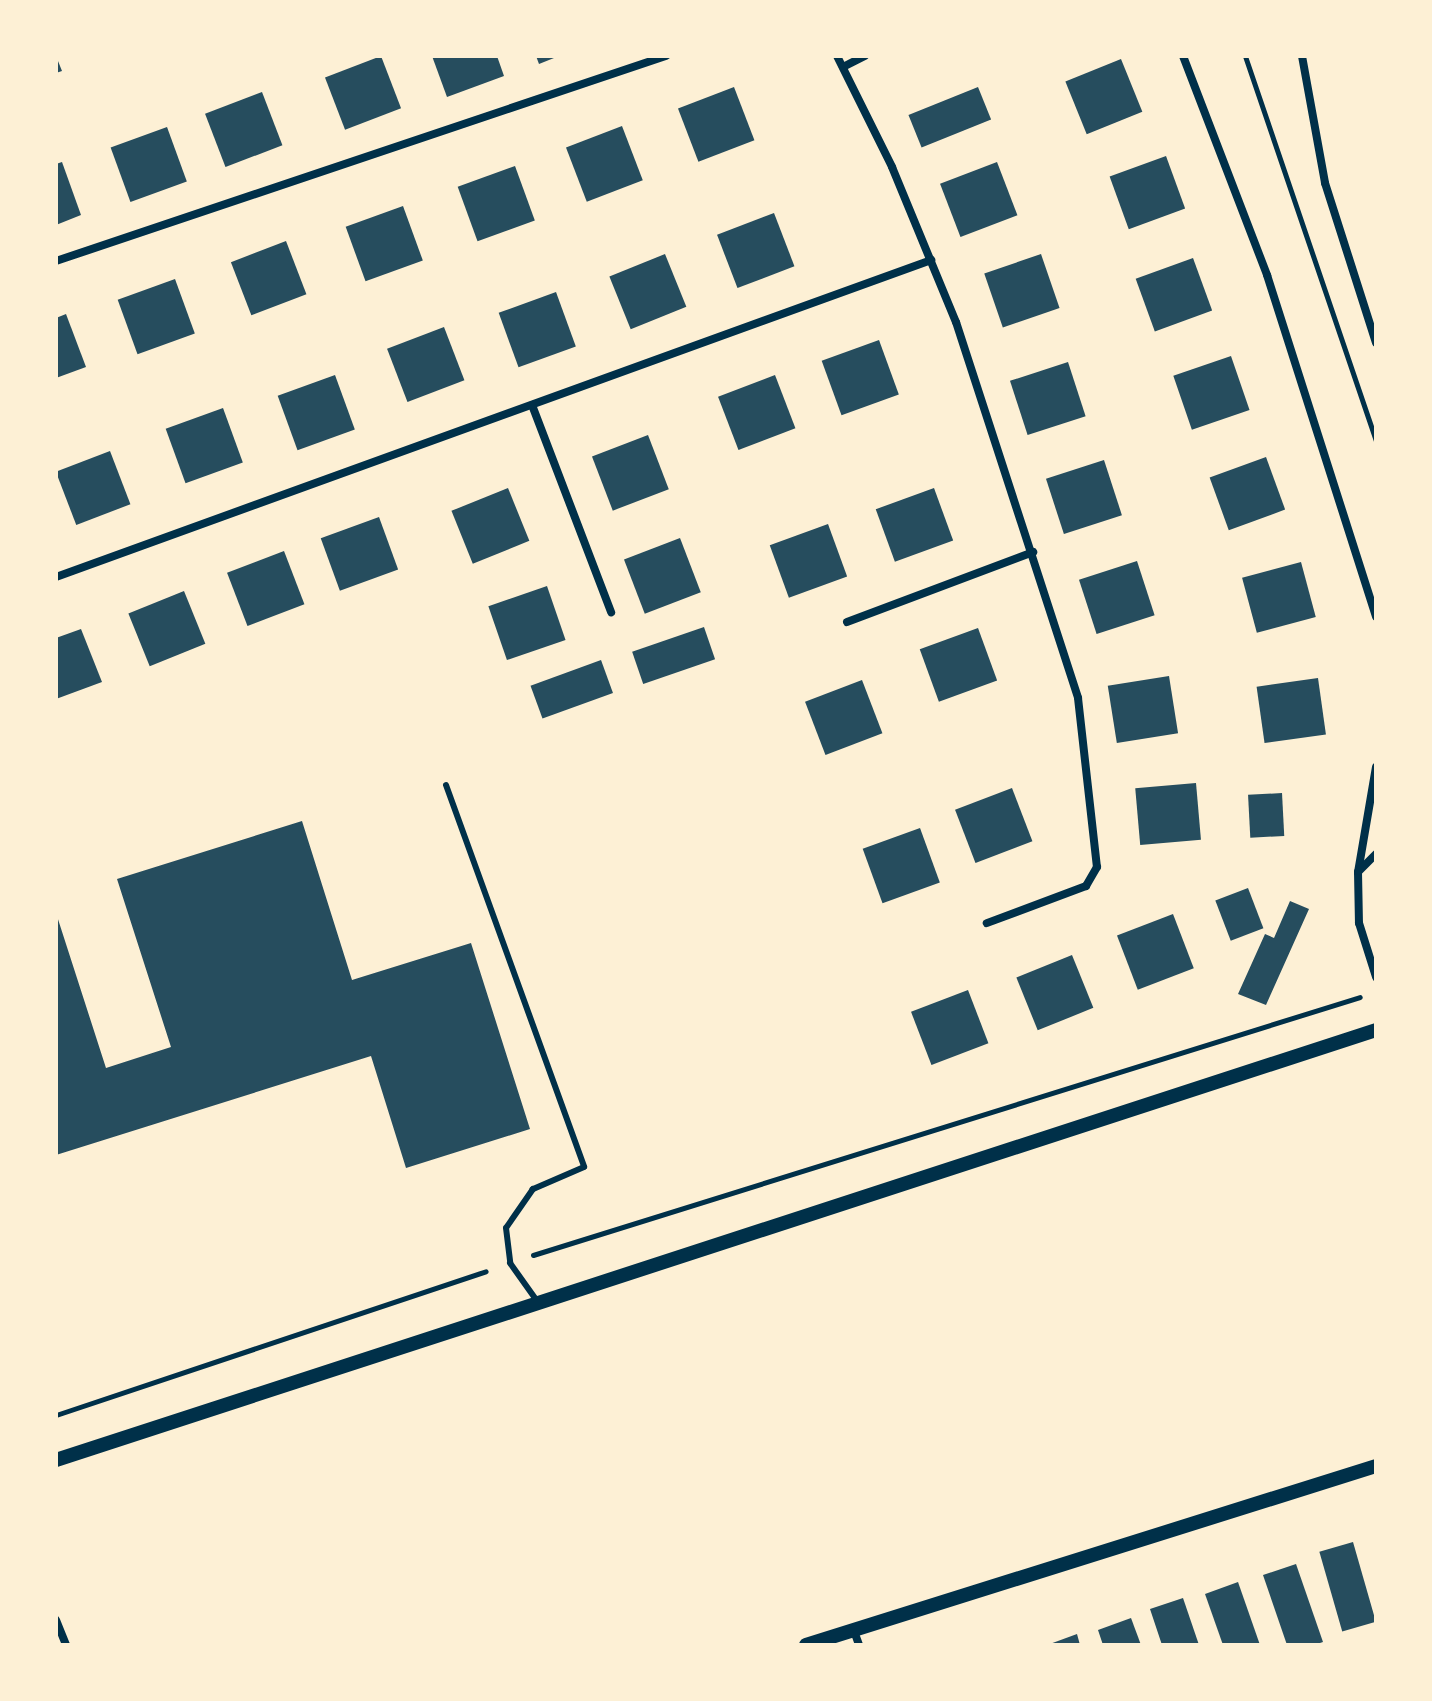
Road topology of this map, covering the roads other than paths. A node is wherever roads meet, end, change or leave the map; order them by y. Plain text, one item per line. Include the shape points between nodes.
1 (666, 56) edge
2 (837, 56) edge
3 (865, 56) edge
4 (1183, 56) edge
5 (1302, 56) edge
6 (843, 67) junction
7 (931, 260) junction
8 (56, 261) edge
9 (1376, 343) edge
10 (532, 405) junction
11 (1033, 552) junction
12 (56, 577) edge
13 (611, 612) dead end
14 (1376, 617) edge
15 (847, 622) dead end
16 (1376, 767) edge
17 (446, 785) dead end
18 (1376, 854) edge
19 (1358, 872) junction
20 (987, 923) dead end
21 (1376, 977) edge
22 (1376, 1030) edge
23 (537, 1301) junction
24 (56, 1460) edge
25 (1376, 1466) edge
26 (56, 1620) edge
27 (857, 1638) edge
28 (66, 1645) edge
29 (806, 1645) edge

1 - 8 street
2 - 6 street
3 - 6 street
4 - 14 street via 1267,275
5 - 9 street via 1325,183
6 - 7 street
7 - 10 street
7 - 11 street
10 - 12 street
10 - 13 street
11 - 15 street
11 - 20 street via 1078,698 1097,867 1086,886
16 - 19 street
17 - 23 lane via 584,1167 545,1182 523,1198 506,1228 510,1263
18 - 19 street
19 - 21 street via 1359,923
22 - 23 street
23 - 24 street
25 - 27 street
26 - 28 street
27 - 29 street

